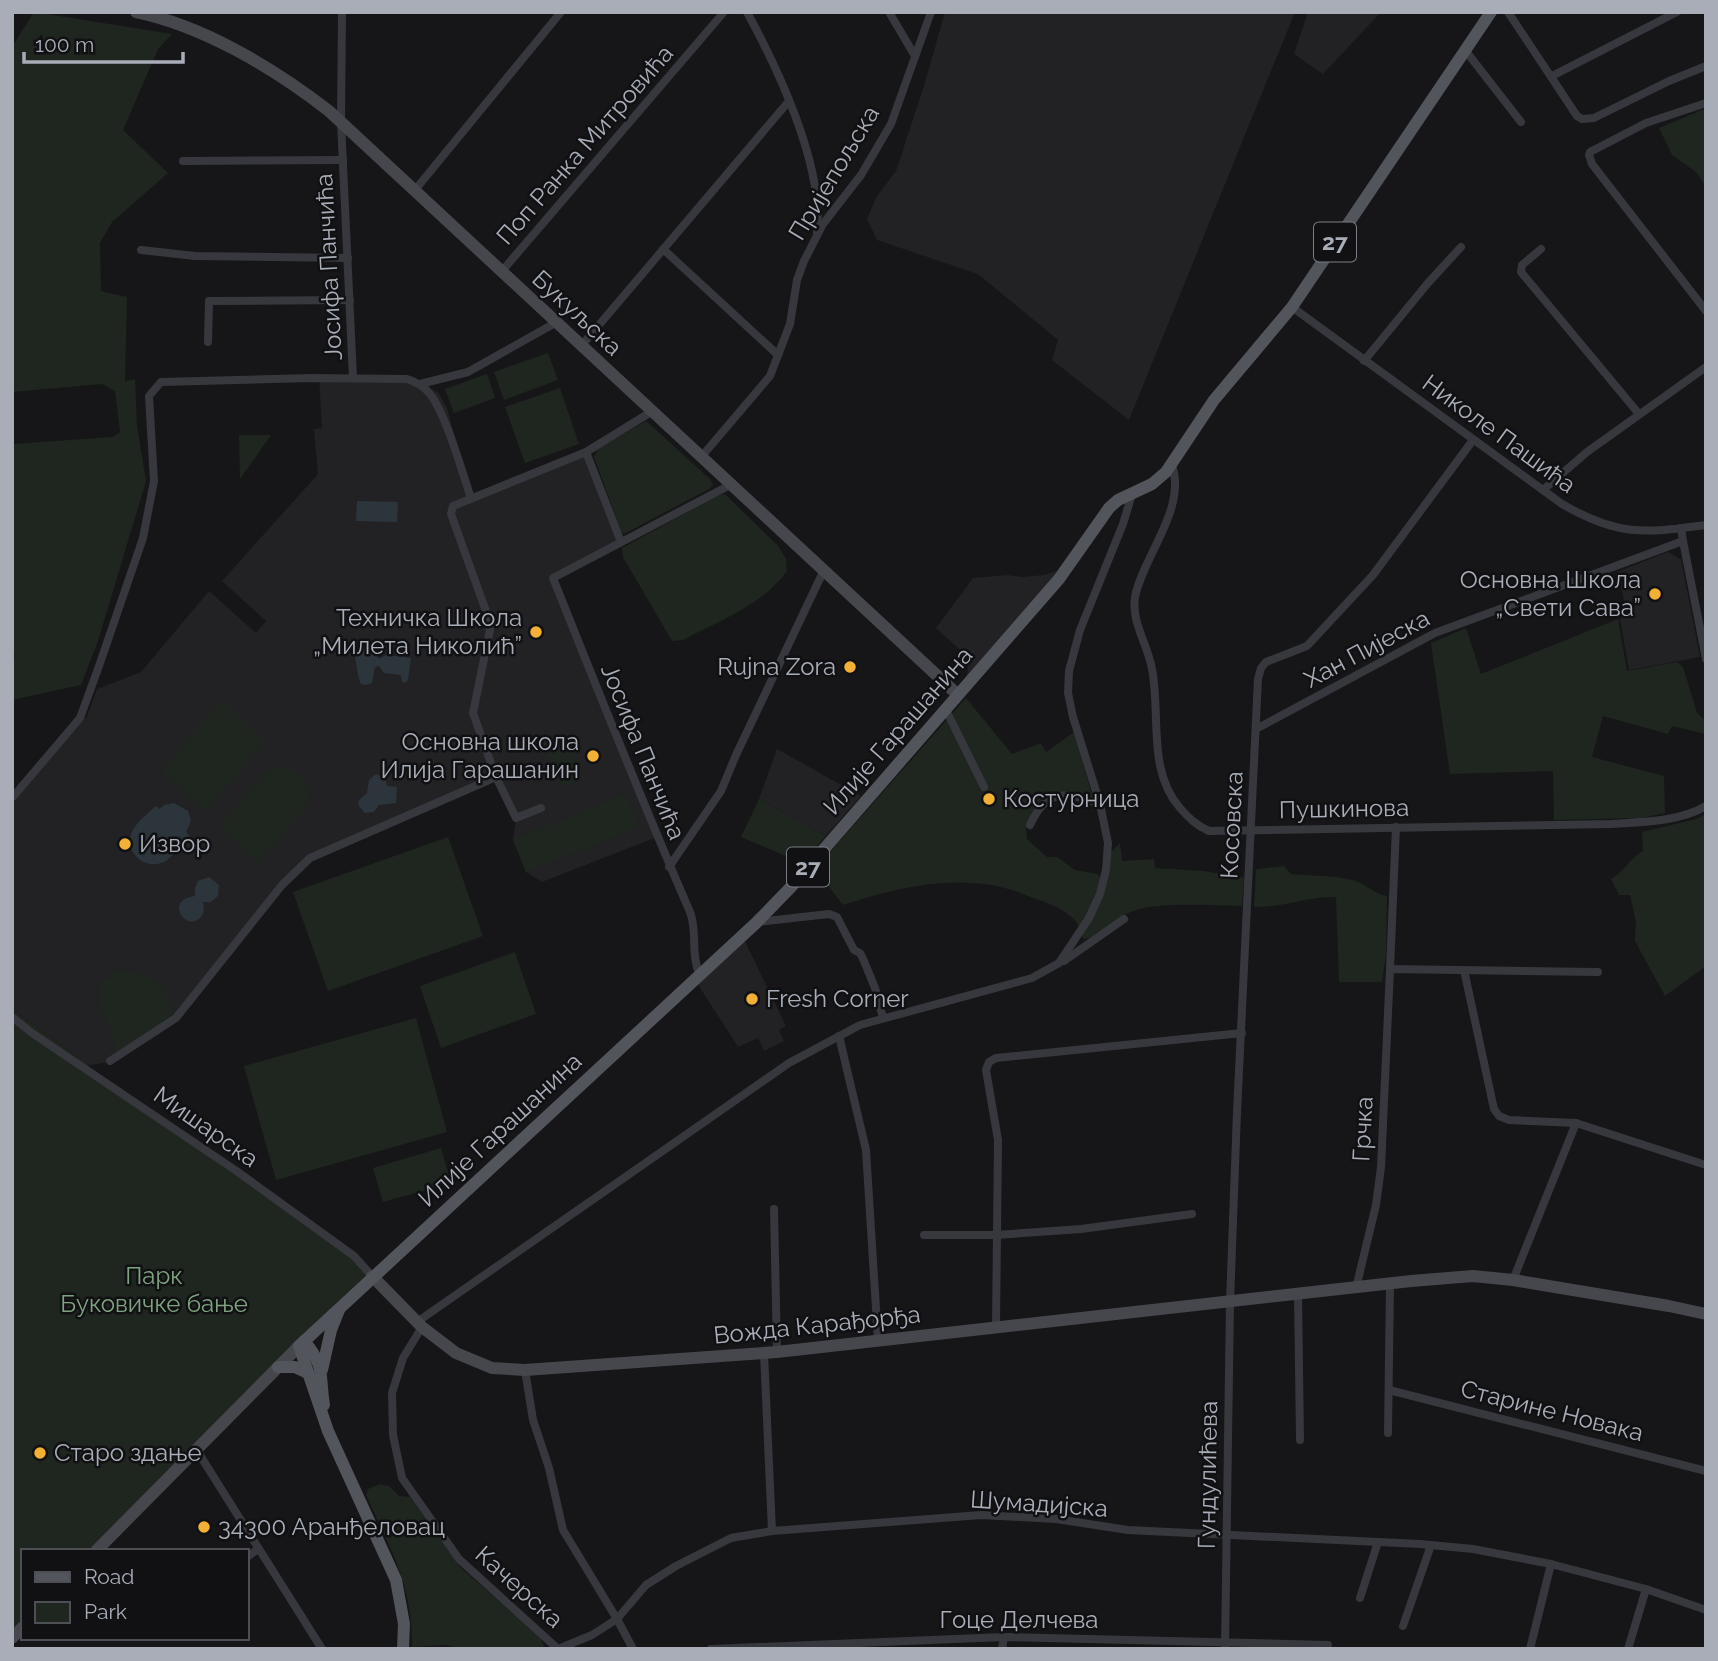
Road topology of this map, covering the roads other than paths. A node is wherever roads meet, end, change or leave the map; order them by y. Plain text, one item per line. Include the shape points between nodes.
1 (136, 12) edge
2 (342, 12) edge
3 (561, 12) edge
4 (724, 12) edge
5 (747, 12) edge
6 (889, 12) edge
7 (932, 12) edge
8 (1491, 12) edge
9 (1507, 12) edge
10 (1677, 12) edge
11 (171, 17) edge
12 (1465, 50) junction
13 (915, 55) junction
14 (1706, 66) edge
15 (1552, 76) junction
16 (789, 101) junction
17 (1706, 103) edge
18 (341, 122) junction
19 (1521, 122) dead end
20 (342, 160) junction
21 (183, 161) dead end
22 (415, 190) junction
23 (816, 238) junction
24 (1461, 247) dead end
25 (663, 249) junction
26 (1541, 249) dead end
27 (141, 250) dead end
28 (348, 257) junction
29 (502, 271) junction
30 (350, 300) junction
31 (1292, 307) junction
32 (1706, 312) edge
33 (557, 322) junction
34 (208, 342) dead end
35 (582, 345) junction
36 (778, 355) junction
37 (1364, 361) junction
38 (1706, 367) edge
39 (353, 378) junction
40 (420, 384) junction
41 (651, 412) junction
42 (1639, 414) junction
43 (1474, 440) junction
44 (586, 452) junction
45 (702, 456) junction
46 (1171, 465) junction
47 (732, 484) junction
48 (1543, 490) junction
49 (1132, 495) junction
50 (471, 498) junction
51 (1706, 525) edge
52 (1681, 528) junction
53 (1683, 541) junction
54 (621, 542) junction
55 (824, 570) junction
56 (1705, 652) edge
57 (1706, 659) edge
58 (957, 694) junction
59 (945, 708) junction
60 (1256, 729) junction
61 (496, 777) junction
62 (984, 787) dead end
63 (12, 798) edge
64 (1100, 804) junction
65 (1706, 806) edge
66 (541, 808) dead end
67 (1030, 825) dead end
68 (1396, 827) junction
69 (1251, 830) junction
70 (669, 867) junction
71 (1124, 919) dead end
72 (756, 923) junction
73 (1059, 963) junction
74 (1390, 969) junction
75 (1464, 970) junction
76 (1598, 972) dead end
77 (700, 975) junction
78 (12, 1017) edge
79 (883, 1018) junction
80 (1242, 1033) junction
81 (839, 1036) junction
82 (110, 1061) dead end
83 (1576, 1123) junction
84 (1706, 1165) edge
85 (774, 1209) dead end
86 (1192, 1214) dead end
87 (924, 1235) dead end
88 (996, 1235) junction
89 (372, 1276) junction
90 (1513, 1280) junction
91 (1390, 1284) junction
92 (1356, 1288) junction
93 (1298, 1294) junction
94 (1230, 1301) junction
95 (341, 1307) junction
96 (1704, 1311) edge
97 (420, 1324) junction
98 (996, 1327) junction
99 (878, 1340) junction
100 (302, 1344) junction
101 (771, 1352) junction
102 (278, 1367) junction
103 (322, 1370) junction
104 (525, 1370) junction
105 (308, 1373) junction
106 (1389, 1390) junction
107 (328, 1431) junction
108 (1388, 1433) dead end
109 (1300, 1440) dead end
110 (196, 1449) junction
111 (1706, 1471) edge
112 (772, 1531) junction
113 (1226, 1536) junction
114 (1378, 1542) junction
115 (1431, 1545) junction
116 (98, 1549) edge
117 (258, 1549) junction
118 (248, 1556) edge
119 (1551, 1564) junction
120 (1646, 1589) junction
121 (1360, 1598) dead end
122 (1706, 1610) edge
123 (617, 1619) junction
124 (1404, 1626) dead end
125 (1003, 1637) junction
126 (1225, 1645) edge
127 (1328, 1645) dead end
128 (322, 1649) edge
129 (403, 1649) edge
130 (558, 1649) edge
131 (633, 1649) edge
132 (711, 1649) edge
133 (1002, 1649) edge
134 (1530, 1649) edge
135 (1628, 1649) edge

1 - 11 main road, Букуљска
2 - 18 street, Јосифа Панчића
3 - 22 street
4 - 29 street, Поп Ранка Митровића
5 - 16 street
6 - 13 street
7 - 13 street, Пријепољска
8 - 12 main road, Илије Гарашанина / 27
9 - 15 street
10 - 15 street
11 - 18 main road, Букуљска via 267,68
12 - 19 street
12 - 31 main road, Илије Гарашанина / 27
13 - 23 street, Пријепољска via 891,124
14 - 15 street via 1589,119 1577,116
16 - 23 street via 811,167 818,203
16 - 25 street
17 - 32 street via 1646,123 1589,155
18 - 20 street, Јосифа Панчића
18 - 22 main road, Букуљска
20 - 21 street
20 - 28 street, Јосифа Панчића
22 - 29 main road, Букуљска
23 - 36 street, Пријепољска via 800,270 790,324
24 - 37 street
25 - 35 street
25 - 36 street
26 - 42 street via 1522,265 1521,272
27 - 28 street via 185,256
28 - 30 street, Јосифа Панчића
29 - 33 main road, Букуљска
30 - 34 street via 209,301
30 - 39 street, Јосифа Панчића
31 - 37 street, Николе Пашића
31 - 46 main road, Илије Гарашанина / 27 via 1214,401
33 - 35 main road, Букуљска
33 - 40 street via 467,372
35 - 41 main road, Букуљска
36 - 45 street, Пријепољска via 770,376
37 - 43 street, Николе Пашића
38 - 42 street
39 - 40 street, Јосифа Панчића via 398,377
39 - 63 street via 161,382 149,396 154,481 143,538 100,666 80,718
40 - 50 street via 439,410
41 - 44 street
41 - 45 main road, Букуљска
42 - 48 street
43 - 48 street, Николе Пашића
43 - 60 street, Косовска via 1373,575 1307,646 1261,668
44 - 50 street
44 - 54 street
45 - 47 main road, Букуљска
46 - 49 main road, Илије Гарашанина / 27 via 1158,480
46 - 69 street, Пушкинова via 1175,489 1134,606 1156,691 1158,765 1174,801 1200,828
47 - 54 street
47 - 55 main road, Букуљска
48 - 52 street, Николе Пашића via 1589,520 1633,531
49 - 58 main road, Илије Гарашанина / 27 via 1104,513 1059,579
49 - 64 street via 1069,671 1073,717
50 - 61 street via 453,506 451,514 491,625 473,713
51 - 52 street, Николе Пашића
52 - 53 street
53 - 56 street
53 - 60 street, Хан Пијеска via 1435,633
54 - 70 street, Јосифа Панчића via 553,578
55 - 58 main road, Букуљска
55 - 70 street via 721,791
56 - 57 street
58 - 59 main road, Илије Гарашанина / 27
59 - 62 street
59 - 72 main road, Илије Гарашанина / 27
60 - 69 street, Косовска
61 - 66 street via 516,818
61 - 82 street via 310,858 176,1017
64 - 67 street via 1073,797 1050,798 1041,804
64 - 73 street via 1108,843 1100,894
65 - 68 street, Пушкинова via 1660,820 1611,824
68 - 69 street, Пушкинова
68 - 74 street, Грчка
69 - 80 street, Косовска
70 - 77 street, Јосифа Панчића via 692,916 695,965
71 - 73 street
72 - 77 main road, Илије Гарашанина / 27
72 - 79 street via 829,914 837,917 864,961
73 - 79 street via 1032,978
74 - 75 street
74 - 92 street, Грчка via 1380,1171
75 - 76 street
75 - 83 street via 1499,1116
77 - 89 main road, Илије Гарашанина / 27
78 - 89 street, Мишарска via 238,1172 345,1249
79 - 81 street
80 - 88 street via 989,1062 986,1070 998,1140
80 - 94 street, Косовска
81 - 97 street via 789,1063
81 - 99 street via 866,1150
83 - 84 street
83 - 90 street
85 - 101 street
86 - 88 street
87 - 88 street
88 - 98 street
89 - 95 main road, Илије Гарашанина / 27
89 - 97 main road, Вожда Карађорђа
90 - 91 main road, Вожда Карађорђа via 1473,1276
90 - 96 main road, Вожда Карађорђа
91 - 92 main road, Вожда Карађорђа
91 - 106 street
92 - 93 main road, Вожда Карађорђа
93 - 94 main road, Вожда Карађорђа
93 - 109 street
94 - 98 main road, Вожда Карађорђа
94 - 113 street, Гундулићева
95 - 100 main road, Илије Гарашанина
95 - 103 main road, 27
97 - 104 main road, Вожда Карађорђа via 468,1359 492,1368
97 - 130 street, Качерска via 392,1393 393,1435 402,1478 459,1559
98 - 99 main road, Вожда Карађорђа
99 - 101 main road, Вожда Карађорђа
100 - 102 main road, Илије Гарашанина
100 - 103 main road, 27 via 315,1354
100 - 105 main road, 27
101 - 104 main road, Вожда Карађорђа
101 - 112 street
102 - 105 main road
102 - 110 main road, Илије Гарашанина
103 - 107 main road, 27
104 - 123 street via 559,1520
105 - 107 main road, 27
106 - 108 street
106 - 111 street, Старине Новака
107 - 129 main road, 27 via 396,1580 404,1624
110 - 116 main road, Илије Гарашанина
110 - 117 street
112 - 113 street, Шумадијска via 981,1515
112 - 123 street, Шумадијска via 731,1538 676,1566 646,1586
113 - 114 street, Шумадијска
113 - 126 street, Гундулићева
114 - 115 street, Шумадијска
114 - 121 street
115 - 119 street, Шумадијска
115 - 124 street
117 - 118 street
117 - 128 street
119 - 120 street, Шумадијска
119 - 134 street
120 - 122 street, Шумадијска
120 - 135 street
123 - 130 street, Шумадијска
123 - 131 street
125 - 126 street, Гоце Делчева
125 - 132 street, Гоце Делчева
125 - 133 street
126 - 127 street, Гоце Делчева

